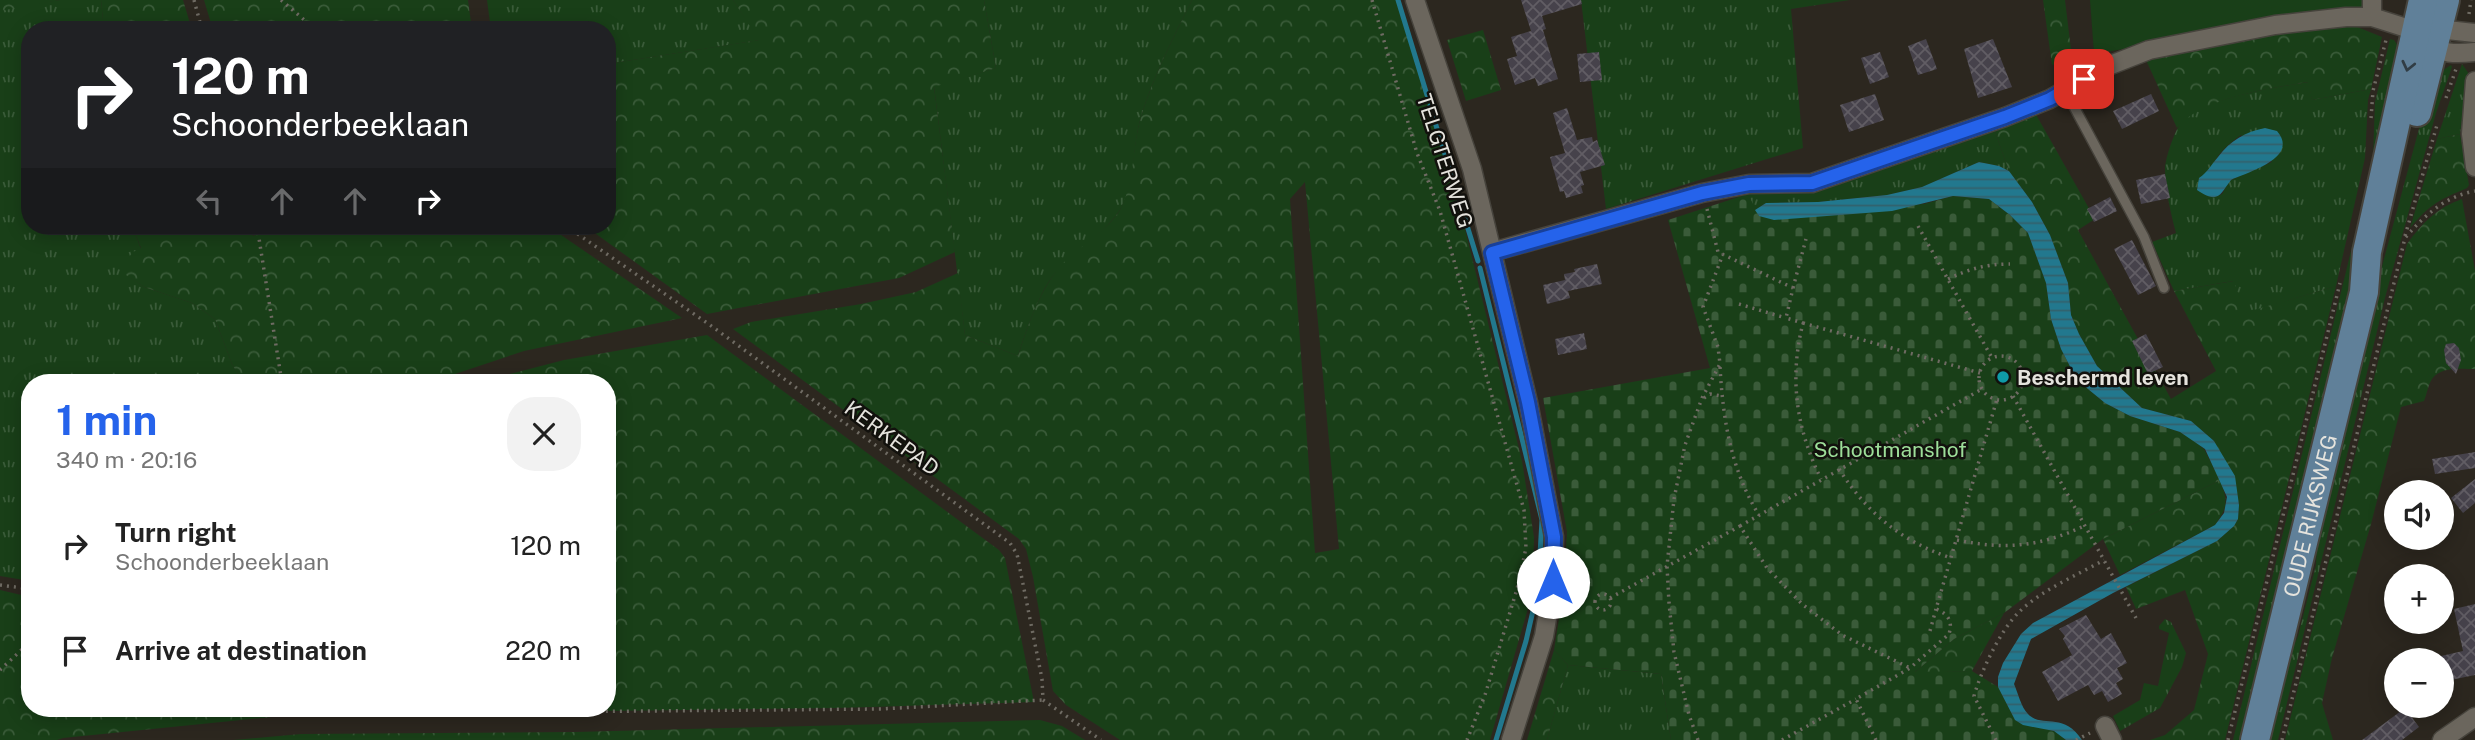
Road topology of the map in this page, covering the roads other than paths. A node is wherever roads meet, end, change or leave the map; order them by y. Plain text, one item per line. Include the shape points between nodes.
1 (1415, 0) edge
2 (2423, 0) edge
3 (2445, 0) edge
4 (2378, 13) edge
5 (2475, 33) edge
6 (2429, 37) junction
7 (2475, 52) edge
8 (2475, 81) edge
9 (2065, 90) junction
10 (2475, 167) edge
11 (1492, 253) junction
12 (2164, 288) dead end
13 (2475, 717) edge
14 (1511, 740) edge
15 (2255, 740) edge
16 (2442, 740) edge

1 - 11 street, TELGTERWEG via 1472,169
2 - 6 main road, OUDE RIJKSWEG
3 - 6 main road, OUDE RIJKSWEG
4 - 6 street
4 - 9 street via 2275,26 2149,50 2103,68
5 - 6 street
6 - 7 street via 2460,54
6 - 15 main road, OUDE RIJKSWEG via 2367,252 2352,286
8 - 10 street via 2471,134
9 - 11 street via 2005,117 1812,183 1749,184 1702,193
9 - 12 lane via 2144,237
11 - 14 street, TELGTERWEG via 1554,537 1553,582 1544,636
13 - 16 street

